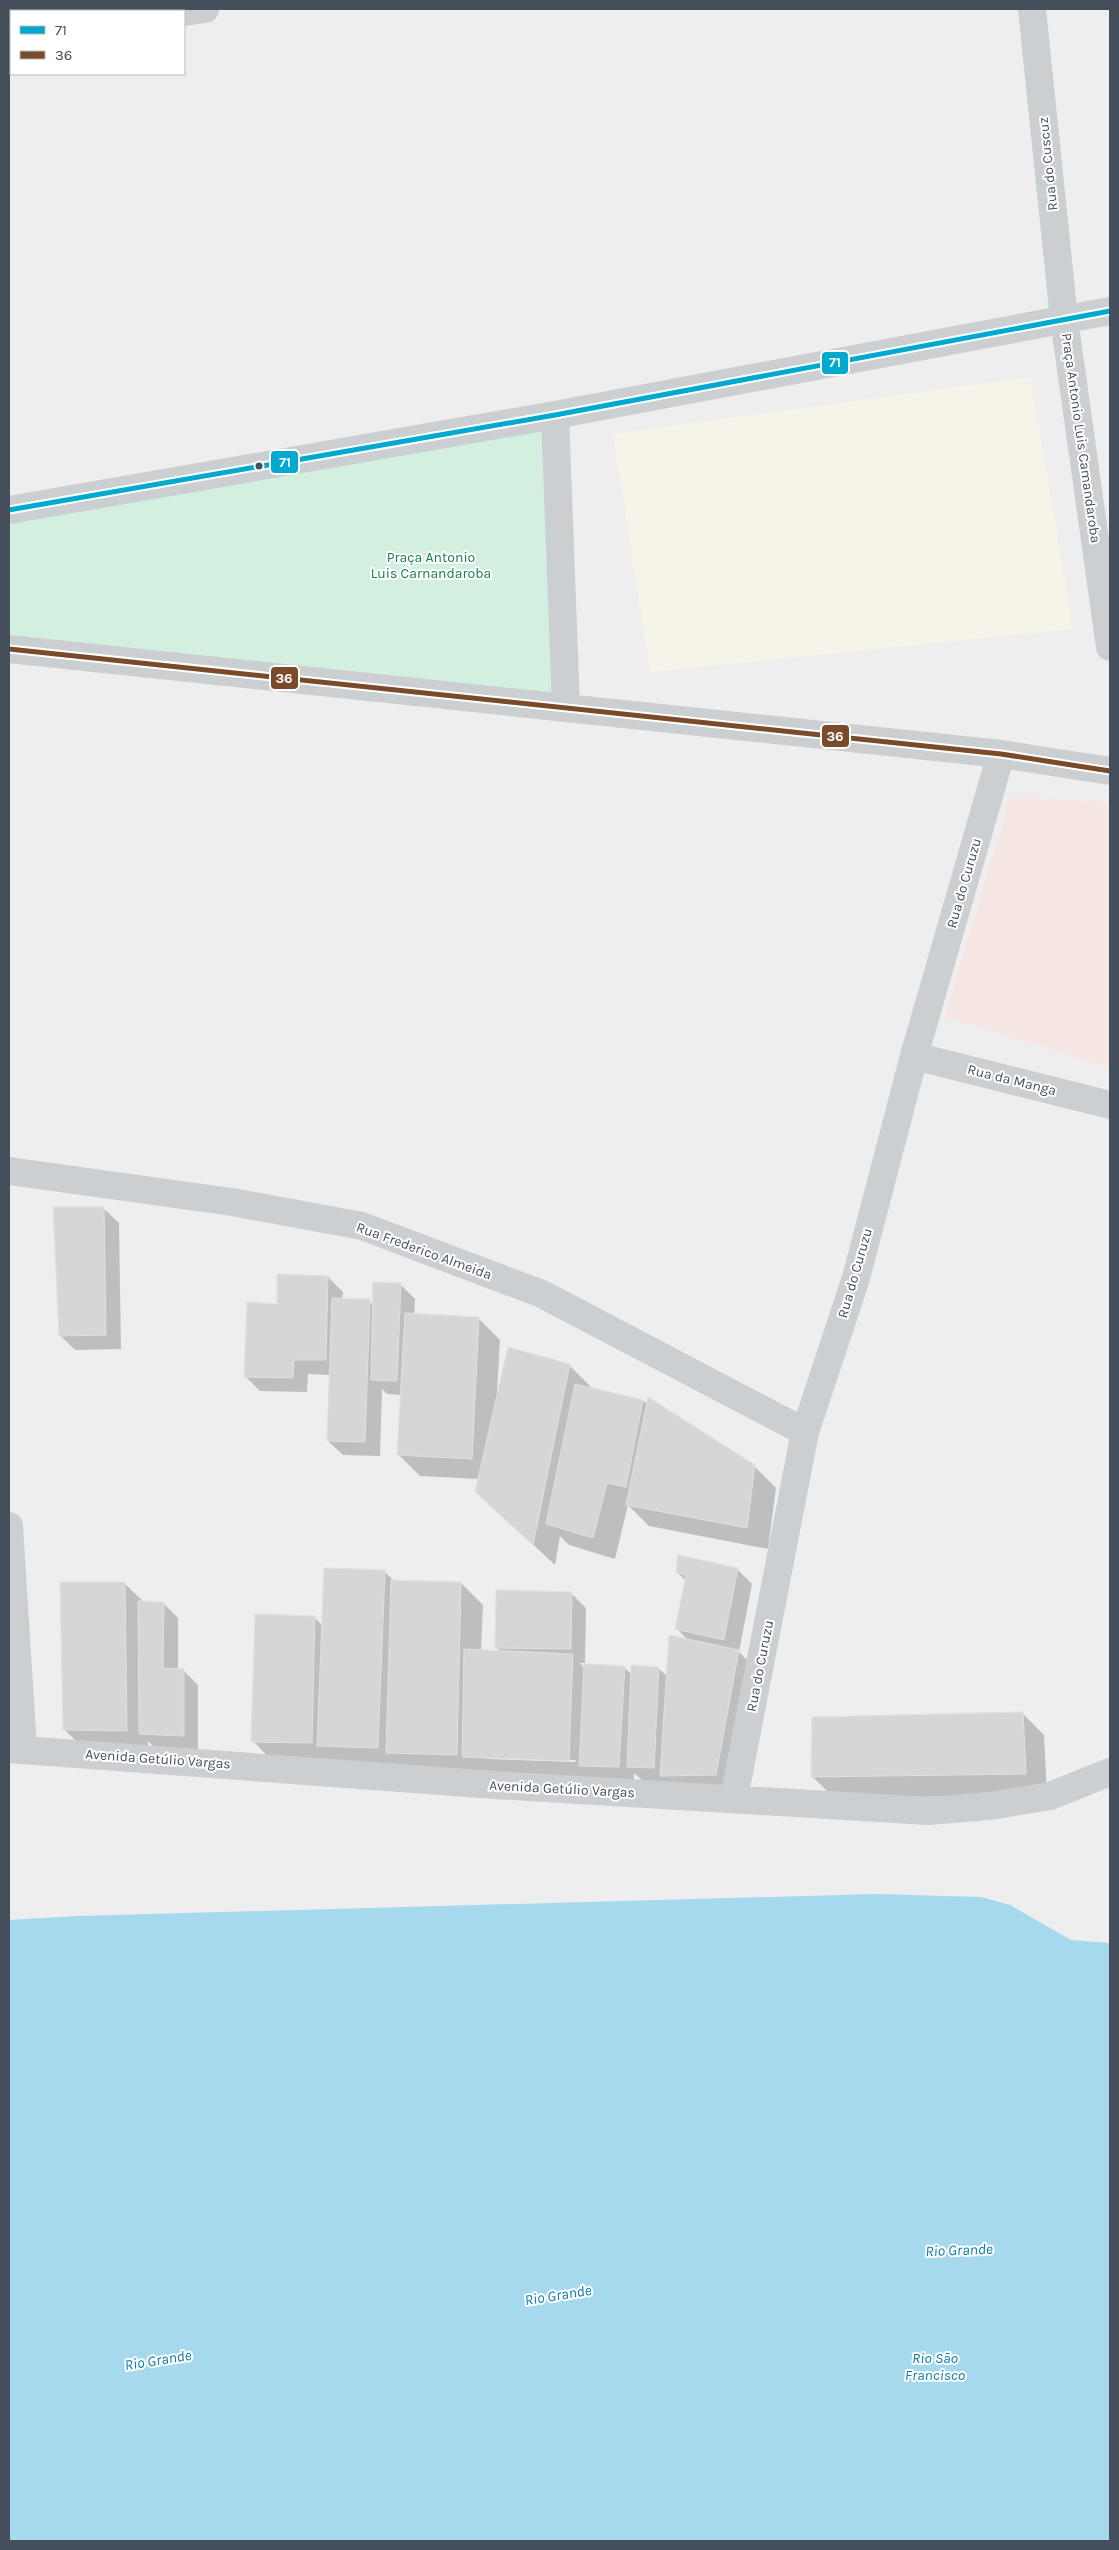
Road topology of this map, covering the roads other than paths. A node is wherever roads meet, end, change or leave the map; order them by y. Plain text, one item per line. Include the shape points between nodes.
1 (205, 9) edge
2 (1032, 9) edge
3 (185, 12) edge
4 (1110, 311) edge
5 (1064, 318) junction
6 (554, 415) junction
7 (9, 510) edge
8 (1110, 647) edge
9 (9, 649) edge
10 (566, 707) junction
11 (1001, 754) junction
12 (1110, 771) edge
13 (914, 1056) junction
14 (1110, 1105) edge
15 (9, 1171) edge
16 (805, 1432) junction
17 (9, 1526) edge
18 (16, 1749) edge
19 (1110, 1772) edge
20 (734, 1798) junction

1 - 3 street
2 - 5 street, Rua do Cuscuz
4 - 5 street
5 - 6 street
5 - 8 street, Praça Antonio Luis Camandaroba
6 - 7 street
6 - 10 street
9 - 10 street
10 - 11 street
11 - 12 street
11 - 13 street, Rua do Curuzu
13 - 14 street, Rua da Manga
13 - 16 street, Rua do Curuzu via 856,1278
15 - 16 street, Rua Frederico Almeida via 232,1202 362,1226 542,1294
16 - 20 street, Rua do Curuzu
17 - 18 street
18 - 20 street, Avenida Getúlio Vargas via 494,1785
19 - 20 street, Avenida Getúlio Vargas via 1050,1796 990,1806 928,1811

